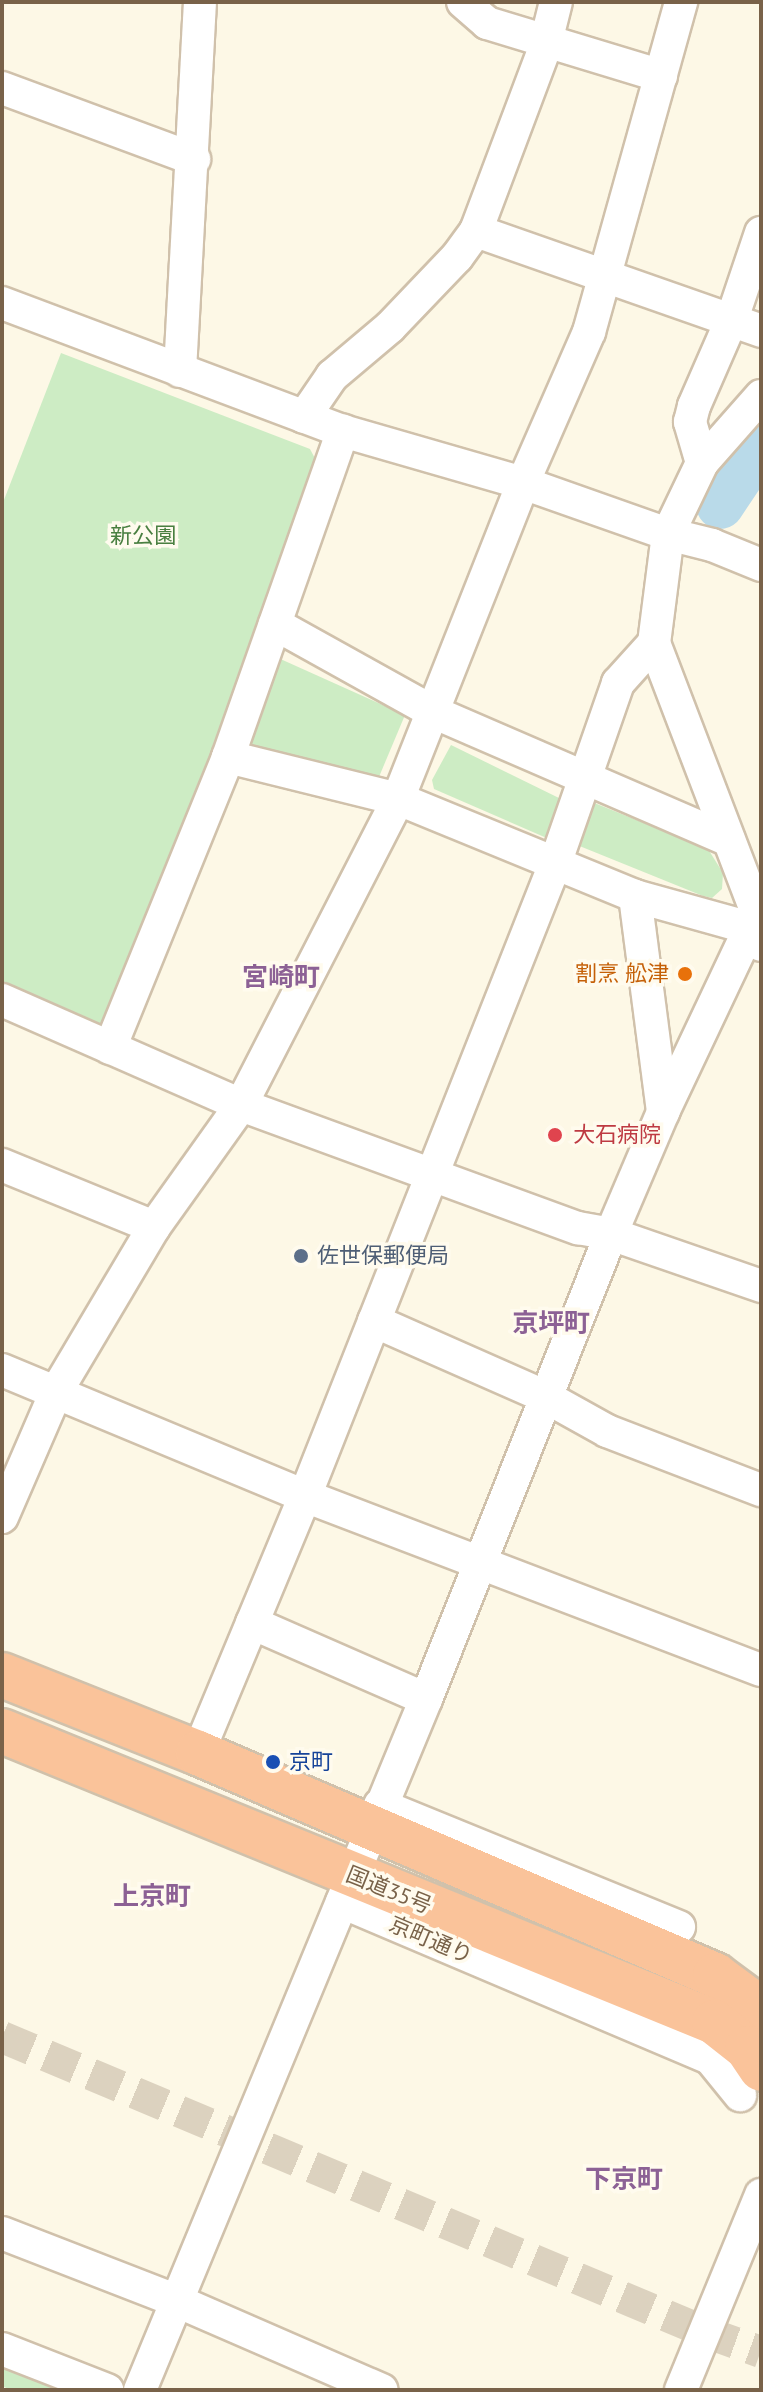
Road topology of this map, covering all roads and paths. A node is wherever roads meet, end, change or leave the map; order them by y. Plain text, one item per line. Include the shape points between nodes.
1 (200, 2) edge
2 (463, 2) edge
3 (556, 2) edge
4 (681, 2) edge
5 (546, 41) junction
6 (661, 76) junction
7 (2, 88) edge
8 (194, 159) junction
9 (476, 231) junction
10 (761, 233) edge
11 (606, 275) junction
12 (2, 303) edge
13 (747, 325) edge
14 (180, 371) junction
15 (761, 396) edge
16 (304, 417) junction
17 (343, 431) junction
18 (702, 463) junction
19 (523, 483) junction
20 (668, 534) junction
21 (761, 565) edge
22 (275, 624) junction
23 (654, 643) junction
24 (433, 712) junction
25 (228, 757) junction
26 (587, 778) junction
27 (398, 799) junction
28 (729, 840) junction
29 (555, 864) junction
30 (635, 896) junction
31 (757, 920) edge
32 (2, 1000) edge
33 (110, 1048) junction
34 (241, 1105) junction
35 (663, 1112) junction
36 (2, 1165) edge
37 (433, 1175) junction
38 (154, 1227) junction
39 (611, 1234) junction
40 (761, 1286) edge
41 (374, 1321) junction
42 (2, 1370) edge
43 (56, 1392) junction
44 (546, 1397) junction
45 (761, 1490) edge
46 (305, 1496) junction
47 (2, 1517) edge
48 (479, 1560) junction
49 (252, 1623) junction
50 (761, 1670) edge
51 (2, 1675) edge
52 (426, 1699) junction
53 (2, 1731) edge
54 (198, 1753) junction
55 (376, 1816) junction
56 (348, 1889) junction
57 (679, 1927) dead end
58 (754, 2050) edge
59 (761, 2195) edge
60 (2, 2233) edge
61 (177, 2301) junction
62 (2, 2349) edge
63 (107, 2390) edge
64 (140, 2390) edge
65 (382, 2390) edge
66 (681, 2390) edge

1 - 8 street
2 - 5 street via 487,23
3 - 5 street
4 - 6 street
5 - 6 street
5 - 9 street
6 - 11 street
7 - 8 street
8 - 14 street
9 - 11 street
9 - 16 street via 390,327 332,376
10 - 13 street
11 - 13 street
11 - 19 street via 589,332
12 - 14 street
13 - 18 street via 690,422
14 - 16 street
15 - 18 street
16 - 17 street
17 - 19 street
17 - 22 street
18 - 20 street
19 - 20 street
19 - 24 street
20 - 21 street
20 - 23 street
22 - 24 street
22 - 25 street
23 - 26 street via 618,683
23 - 28 street
24 - 26 street
24 - 27 street
25 - 27 street
25 - 33 street
26 - 28 street
26 - 29 street
27 - 29 street
27 - 34 street
28 - 31 street
29 - 30 street
29 - 37 street
30 - 31 street
30 - 35 street
31 - 35 street
32 - 33 street
33 - 34 street
34 - 37 street
34 - 38 street
35 - 39 street
36 - 38 street
37 - 39 street via 578,1228
37 - 41 street
38 - 43 street
39 - 40 street
39 - 44 street
41 - 44 street
41 - 46 street
42 - 43 street
43 - 46 street
43 - 47 street
44 - 45 street via 607,1431
44 - 48 street
46 - 48 street
46 - 49 street
48 - 50 street
48 - 52 street
49 - 52 street
49 - 54 street
51 - 54 highway, 国道35号
52 - 55 street
53 - 56 highway, 国道35号
54 - 55 highway, 国道35号
55 - 56 street
55 - 57 street
55 - 58 highway, 国道35号 via 715,1975
56 - 58 highway, 国道35号 via 714,2022
56 - 61 street
59 - 66 street
60 - 61 street
61 - 64 street
61 - 65 street
62 - 63 street

